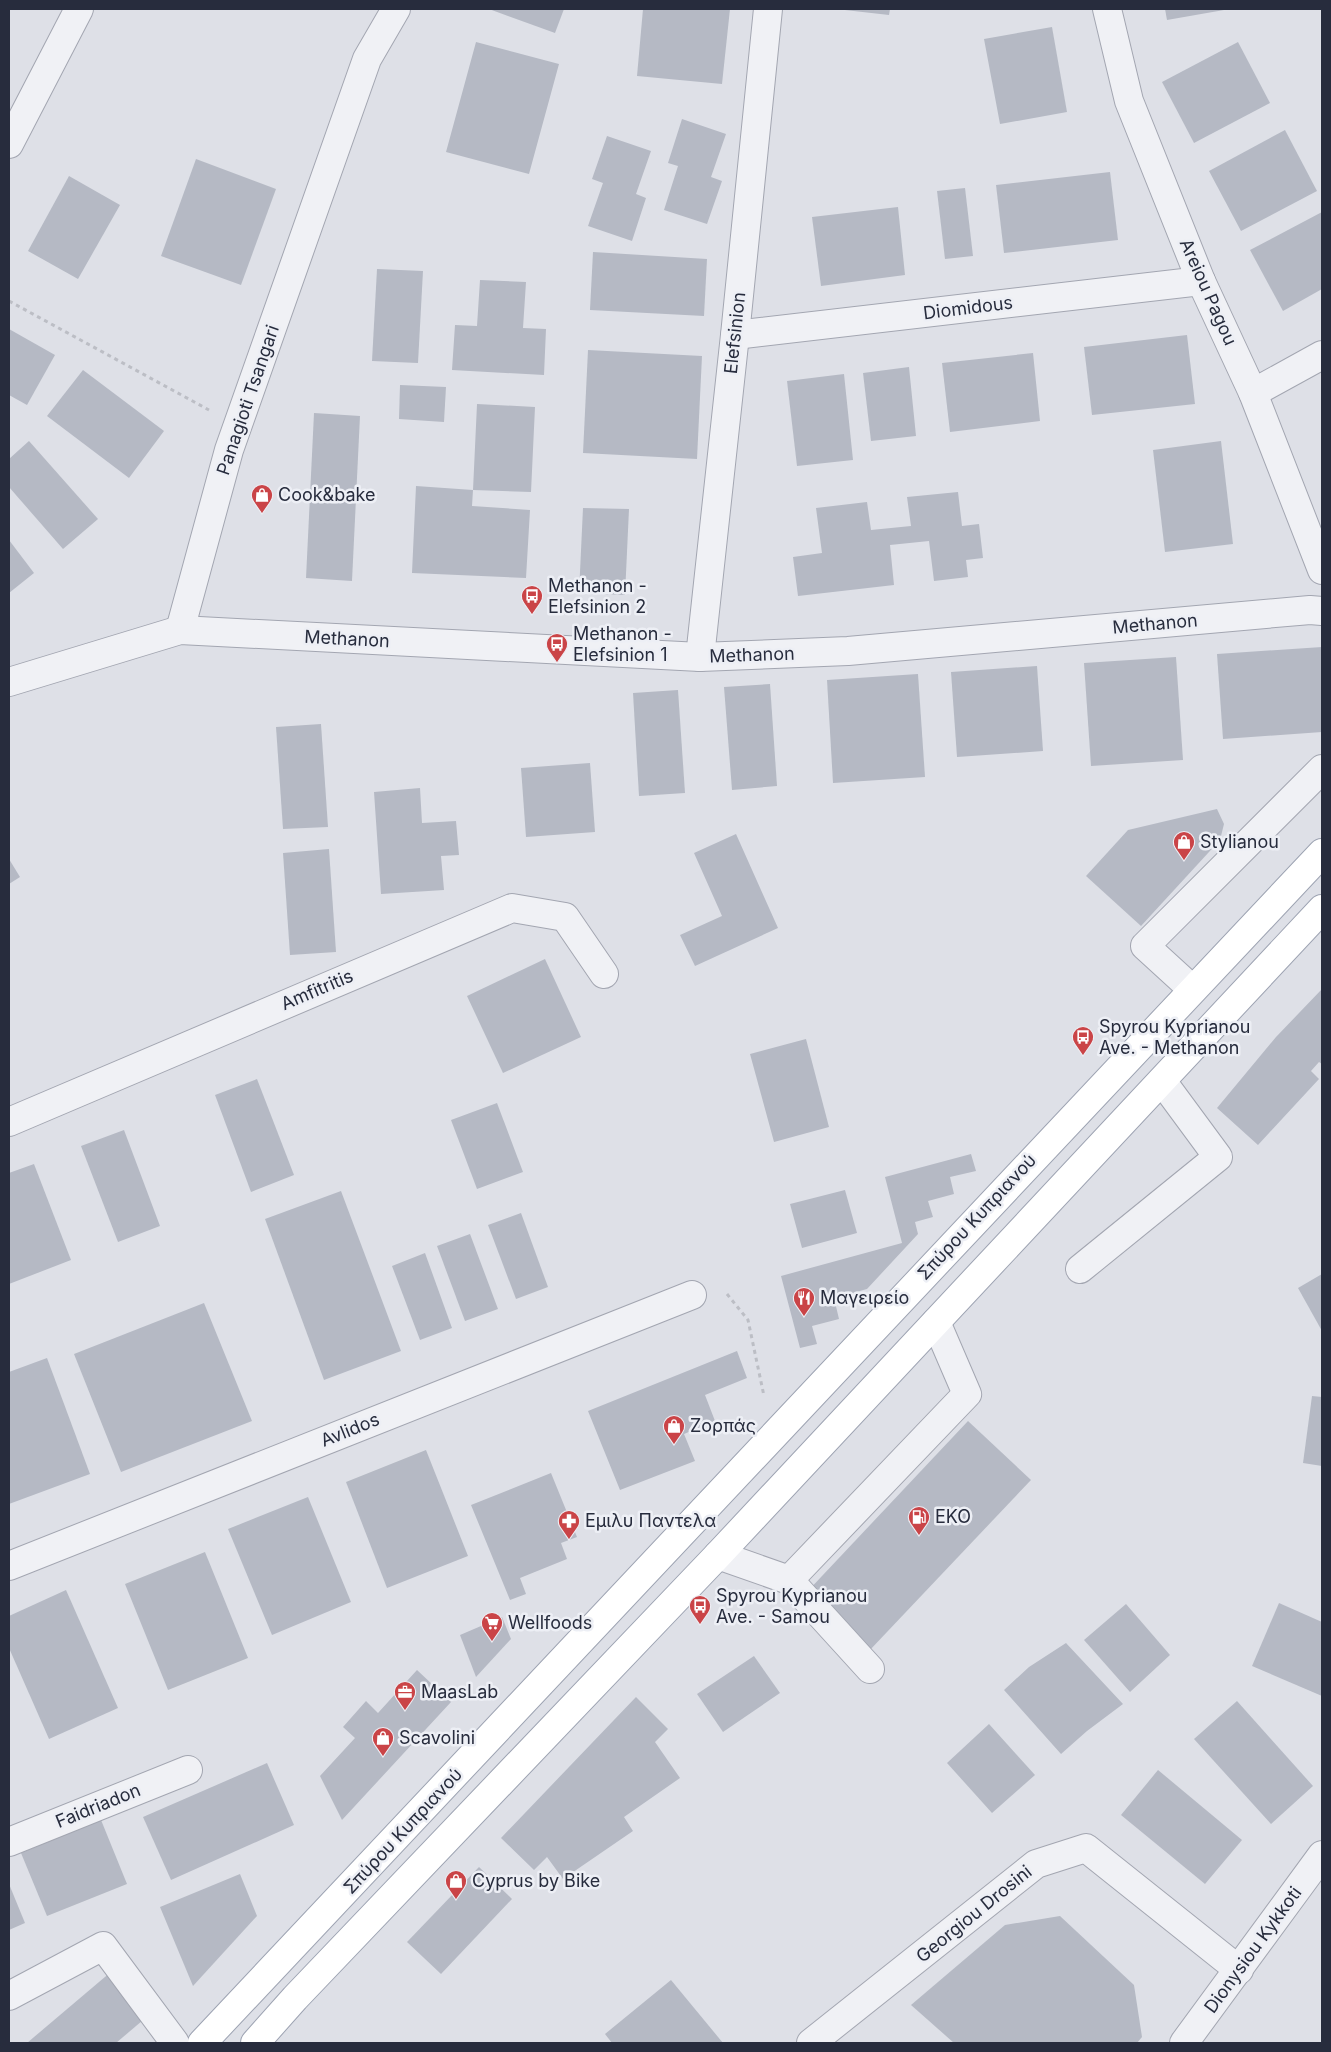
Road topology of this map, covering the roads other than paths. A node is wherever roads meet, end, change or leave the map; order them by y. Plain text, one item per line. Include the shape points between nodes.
1 (79, 9) edge
2 (396, 9) edge
3 (768, 9) edge
4 (1107, 9) edge
5 (9, 144) edge
6 (1201, 281) junction
7 (736, 335) junction
8 (1322, 355) edge
9 (1254, 393) junction
10 (1322, 570) edge
11 (1322, 611) edge
12 (180, 630) junction
13 (700, 657) junction
14 (9, 682) edge
15 (1322, 769) edge
16 (1322, 853) edge
17 (1322, 909) edge
18 (604, 974) dead end
19 (1192, 989) junction
20 (1162, 1082) junction
21 (9, 1122) edge
22 (1080, 1269) dead end
23 (692, 1295) road end
24 (936, 1322) junction
25 (718, 1555) junction
26 (9, 1566) edge
27 (789, 1580) junction
28 (870, 1669) dead end
29 (188, 1770) dead end
30 (9, 1842) edge
31 (1322, 1856) edge
32 (1239, 1970) junction
33 (9, 1996) edge
34 (175, 2043) edge
35 (202, 2043) edge
36 (255, 2043) edge
37 (811, 2043) edge
38 (1184, 2043) edge

1 - 5 street
2 - 12 street, Panagioti Tsangari via 367,59 238,425
3 - 7 street, Elefsinion
4 - 6 street, Areiou Pagou via 1129,101
6 - 7 street, Diomidous
6 - 9 street, Areiou Pagou
7 - 13 street, Elefsinion
8 - 9 street
9 - 10 street, Areiou Pagou
11 - 13 street, Methanon via 848,651
12 - 13 street, Methanon
12 - 14 street
15 - 19 street via 1145,946
16 - 19 main road, Σπύρου Κυπριανού
17 - 20 main road, Σπύρου Κυπριανού
18 - 21 street, Amfitritis via 564,917 512,908
19 - 35 main road, Σπύρου Κυπριανού
20 - 22 street via 1218,1157
20 - 24 main road, Σπύρου Κυπριανού
23 - 26 street, Avlidos
24 - 25 main road, Σπύρου Κυπριανού
24 - 27 street via 967,1394
25 - 27 street
25 - 36 main road, Σπύρου Κυπριανού
27 - 28 street
29 - 30 street, Faidriadon
31 - 32 street, Dionysiou Kykkoti
32 - 37 street, Georgiou Drosini via 1086,1848 1036,1864
32 - 38 street, Dionysiou Kykkoti
33 - 34 street via 103,1946

